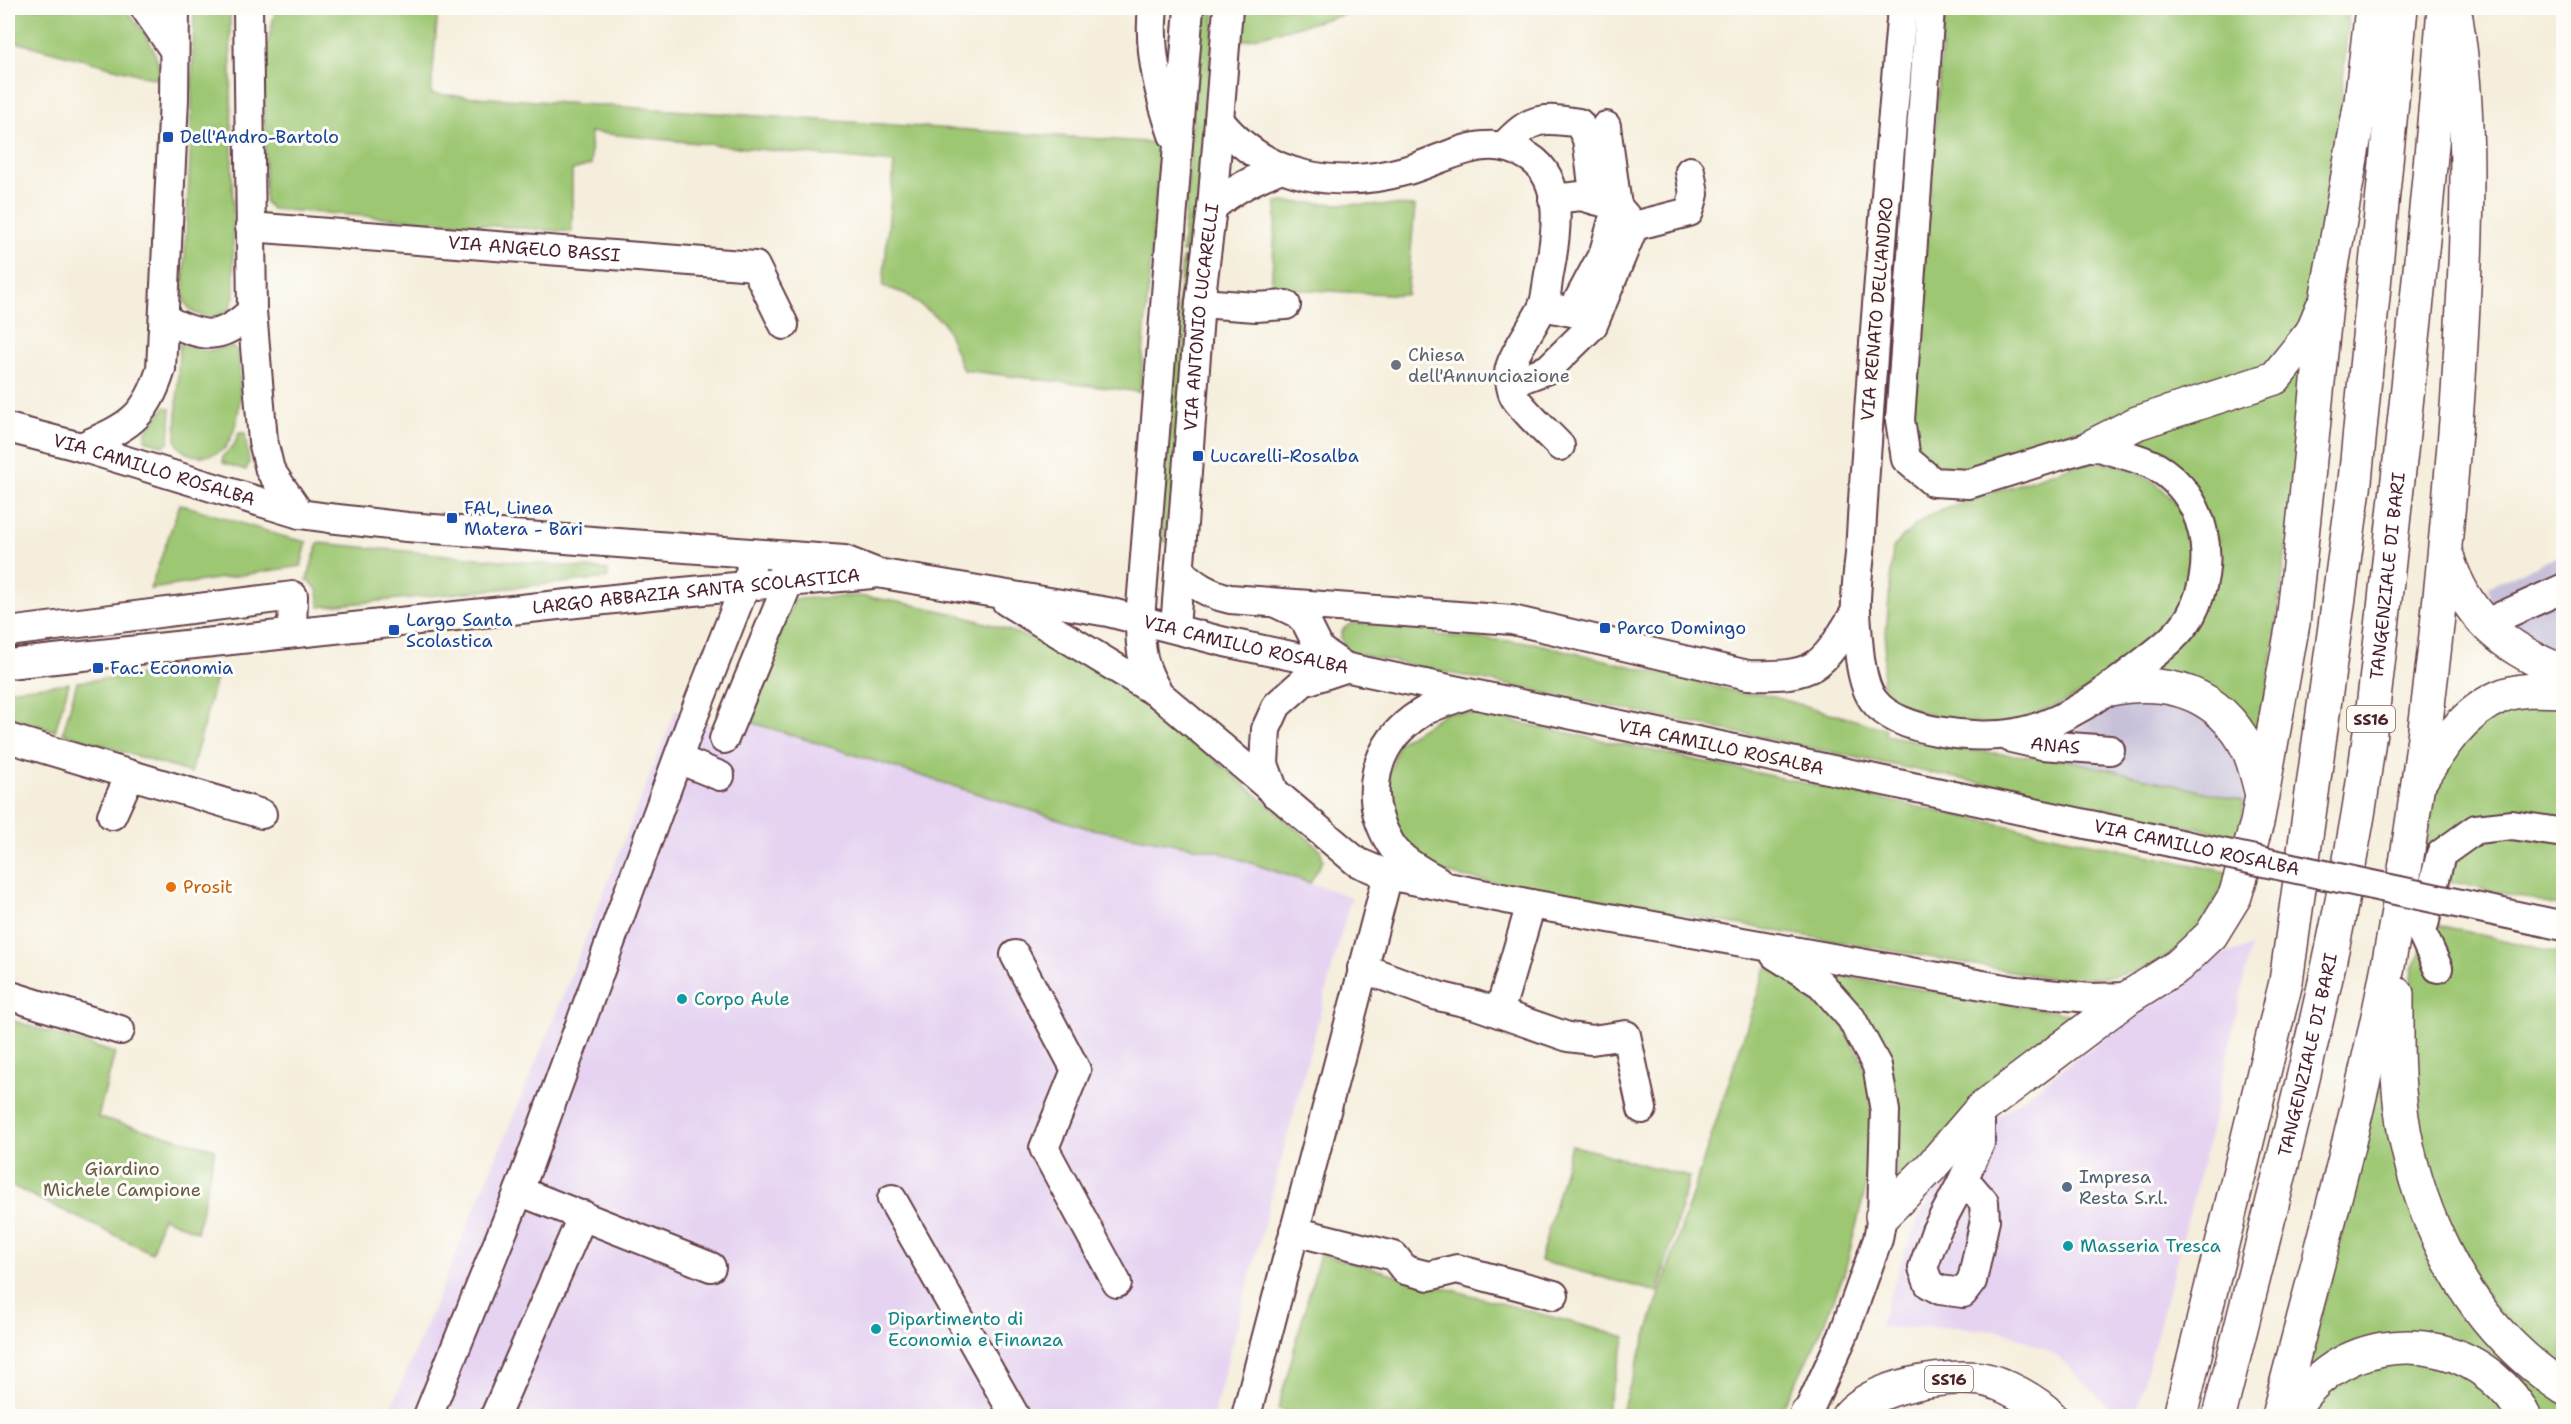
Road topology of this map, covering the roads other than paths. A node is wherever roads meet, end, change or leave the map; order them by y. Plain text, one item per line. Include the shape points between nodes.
1 (145, 8) edge
2 (175, 8) edge
3 (1153, 8) edge
4 (1189, 8) edge
5 (1902, 8) edge
6 (1930, 8) edge
7 (2372, 8) edge
8 (2401, 8) edge
9 (2444, 8) edge
10 (2455, 8) edge
11 (1229, 10) edge
12 (251, 15) edge
13 (174, 50) junction
14 (1220, 120) junction
15 (1606, 126) dead end
16 (1504, 147) junction
17 (1178, 148) junction
18 (1281, 168) junction
19 (1690, 171) dead end
20 (1553, 199) junction
21 (1212, 208) junction
22 (1615, 211) junction
23 (250, 227) junction
24 (2327, 295) junction
25 (1200, 303) junction
26 (1286, 305) dead end
27 (1543, 306) junction
28 (252, 311) junction
29 (164, 319) junction
30 (784, 325) dead end
31 (1511, 384) junction
32 (8, 428) edge
33 (2094, 445) junction
34 (1560, 446) dead end
35 (81, 447) junction
36 (300, 514) junction
37 (657, 547) junction
38 (2445, 550) junction
39 (1146, 551) junction
40 (749, 553) junction
41 (1180, 562) junction
42 (787, 568) junction
43 (877, 573) joint
44 (745, 586) junction
45 (2564, 588) edge
46 (992, 592) junction
47 (651, 595) junction
48 (1273, 602) junction
49 (1856, 611) junction
50 (1140, 619) junction
51 (2484, 624) junction
52 (1175, 628) junction
53 (8, 632) edge
54 (292, 633) junction
55 (8, 664) edge
56 (1347, 668) junction
57 (2564, 672) edge
58 (2110, 689) junction
59 (2564, 691) edge
60 (1158, 694) junction
61 (1468, 694) junction
62 (690, 725) junction
63 (2002, 736) junction
64 (8, 738) edge
65 (2110, 750) dead end
66 (678, 759) junction
67 (130, 775) junction
68 (720, 776) dead end
69 (2416, 786) junction
70 (1275, 794) junction
71 (2263, 795) junction
72 (262, 814) dead end
73 (112, 815) dead end
74 (2564, 833) edge
75 (1388, 875) junction
76 (1449, 888) junction
77 (1531, 904) junction
78 (2564, 926) edge
79 (2395, 929) junction
80 (1763, 947) junction
81 (1015, 955) dead end
82 (1362, 968) junction
83 (2439, 968) dead end
84 (8, 995) edge
85 (2129, 997) junction
86 (1499, 1013) junction
87 (120, 1030) dead end
88 (1642, 1109) dead end
89 (1980, 1110) junction
90 (1961, 1184) dead end
91 (519, 1191) junction
92 (892, 1199) dead end
93 (583, 1215) junction
94 (1882, 1216) junction
95 (1294, 1231) junction
96 (711, 1267) dead end
97 (1117, 1283) dead end
98 (1554, 1295) dead end
99 (2564, 1388) edge
100 (1807, 1415) edge
101 (428, 1416) edge
102 (495, 1416) edge
103 (1015, 1416) edge
104 (1246, 1416) edge
105 (1848, 1416) edge
106 (2049, 1416) edge
107 (2180, 1416) edge
108 (2219, 1416) edge
109 (2278, 1416) edge
110 (2290, 1416) edge
111 (2524, 1416) edge

1 - 13 street
2 - 13 street
3 - 17 street via 1150,29 1155,63
4 - 17 street, VIA ANTONIO LUCARELLI
5 - 49 street, VIA RENATO DELL'ANDRO
6 - 33 street, VIA RENATO DELL'ANDRO via 1900,420 1906,459 1933,482 1969,484
7 - 24 highway via 2361,101
8 - 107 highway, TANGENZIALE DI BARI / SS16 via 2355,481 2286,982
9 - 108 highway, TANGENZIALE DI BARI / SS16 via 2401,453 2358,812 2326,986
10 - 38 highway via 2464,71 2468,204 2459,394
11 - 14 street, VIA ANTONIO LUCARELLI
12 - 23 street
13 - 29 street
14 - 18 street via 1250,150
14 - 21 street, VIA ANTONIO LUCARELLI
15 - 22 street
16 - 18 street via 1465,148 1409,170 1362,180 1321,180
16 - 20 street via 1530,157 1548,179
16 - 22 street via 1521,129 1546,118 1579,123
17 - 39 street, VIA ANTONIO LUCARELLI
18 - 21 street via 1245,183
19 - 22 street via 1694,194 1689,212
20 - 22 street via 1581,196
20 - 27 street via 1553,255
21 - 25 street, VIA ANTONIO LUCARELLI
22 - 27 street via 1604,252 1572,312
22 - 31 street via 1593,325 1548,369
23 - 28 street
23 - 30 street, VIA ANGELO BASSI via 755,266
24 - 33 highway via 2312,332 2275,378 2137,423
24 - 71 highway via 2293,623
25 - 26 street
25 - 41 street, VIA ANTONIO LUCARELLI
27 - 31 street via 1509,372
28 - 29 street via 224,332 198,334
28 - 36 street via 263,441 270,470
29 - 35 street via 161,369 153,395 138,415 113,434
31 - 34 street via 1514,396
32 - 35 street, VIA CAMILLO ROSALBA
33 - 58 street via 2140,459 2176,484 2193,505 2203,530 2207,560 2201,594 2188,619 2167,644
35 - 36 street, VIA CAMILLO ROSALBA
36 - 37 street, LARGO ABBAZIA SANTA SCOLASTICA via 407,527
37 - 40 street, LARGO ABBAZIA SANTA SCOLASTICA
37 - 47 street via 658,575
38 - 51 highway via 2458,587
38 - 69 highway
39 - 41 street
39 - 50 street, VIA ANTONIO LUCARELLI
40 - 42 street, LARGO ABBAZIA SANTA SCOLASTICA
40 - 44 street via 751,570
41 - 48 street via 1195,586 1214,595
41 - 52 street, VIA ANTONIO LUCARELLI
42 - 43 street, LARGO ABBAZIA SANTA SCOLASTICA via 844,560
42 - 44 street, LARGO ABBAZIA SANTA SCOLASTICA
42 - 62 street via 730,742
43 - 46 street, VIA CAMILLO ROSALBA
44 - 47 street, LARGO ABBAZIA SANTA SCOLASTICA
44 - 62 street
45 - 51 street
46 - 50 street, VIA CAMILLO ROSALBA
46 - 60 street
47 - 54 street, LARGO ABBAZIA SANTA SCOLASTICA
48 - 49 street via 1512,620 1748,675 1783,676 1809,670 1832,651
48 - 56 street via 1302,618 1320,650
49 - 63 street, VIA RENATO DELL'ANDRO via 1864,678 1872,700 1886,713 1929,728 1972,736
50 - 52 street, VIA CAMILLO ROSALBA
50 - 60 street, VIA ANTONIO LUCARELLI via 1146,672
51 - 57 highway via 2535,661
52 - 56 street, VIA CAMILLO ROSALBA
53 - 54 street via 293,596
54 - 55 street, LARGO ABBAZIA SANTA SCOLASTICA
56 - 61 street, VIA CAMILLO ROSALBA
56 - 70 street via 1303,682 1277,705 1266,729 1264,764
58 - 63 street via 2063,718 2037,729
58 - 71 highway via 2135,684 2164,686 2187,691 2208,703 2230,720 2248,748
59 - 69 highway via 2535,690 2500,696 2466,718
60 - 70 street
61 - 76 street via 1421,712 1394,735 1375,771 1374,808 1391,845 1412,865
61 - 78 street, VIA CAMILLO ROSALBA, bridge
62 - 66 street
63 - 65 street, ANAS via 2042,745
64 - 67 street
66 - 68 street
66 - 91 street
67 - 72 street
67 - 73 street
69 - 79 highway
70 - 75 street via 1357,862
71 - 85 highway via 2235,896 2211,935 2178,966
74 - 83 street via 2512,825 2476,829 2441,855 2422,933
75 - 76 street
75 - 82 street
76 - 77 street
77 - 80 street
77 - 86 street
79 - 99 highway via 2402,1116 2421,1195 2458,1275 2480,1308 2512,1347
79 - 109 highway via 2375,1031
80 - 85 street via 2016,991 2090,998
80 - 94 street via 1821,984 1851,1018 1877,1066 1885,1112
81 - 97 street via 1076,1070 1044,1148
82 - 86 street
82 - 95 street
84 - 87 street
85 - 89 highway
86 - 88 street via 1568,1037 1592,1040 1626,1035
89 - 90 street via 1980,1143
89 - 94 highway
91 - 93 street
91 - 101 street
92 - 103 street
93 - 96 street
93 - 102 street
94 - 100 street via 1878,1239 1843,1336
95 - 98 street via 1394,1256 1405,1270 1428,1275 1456,1269
95 - 104 street
105 - 106 highway, SS16 via 1883,1393 1936,1379 1984,1380 2023,1395
110 - 111 highway via 2313,1385 2343,1362 2372,1350 2400,1345 2456,1354 2481,1368 2501,1385

